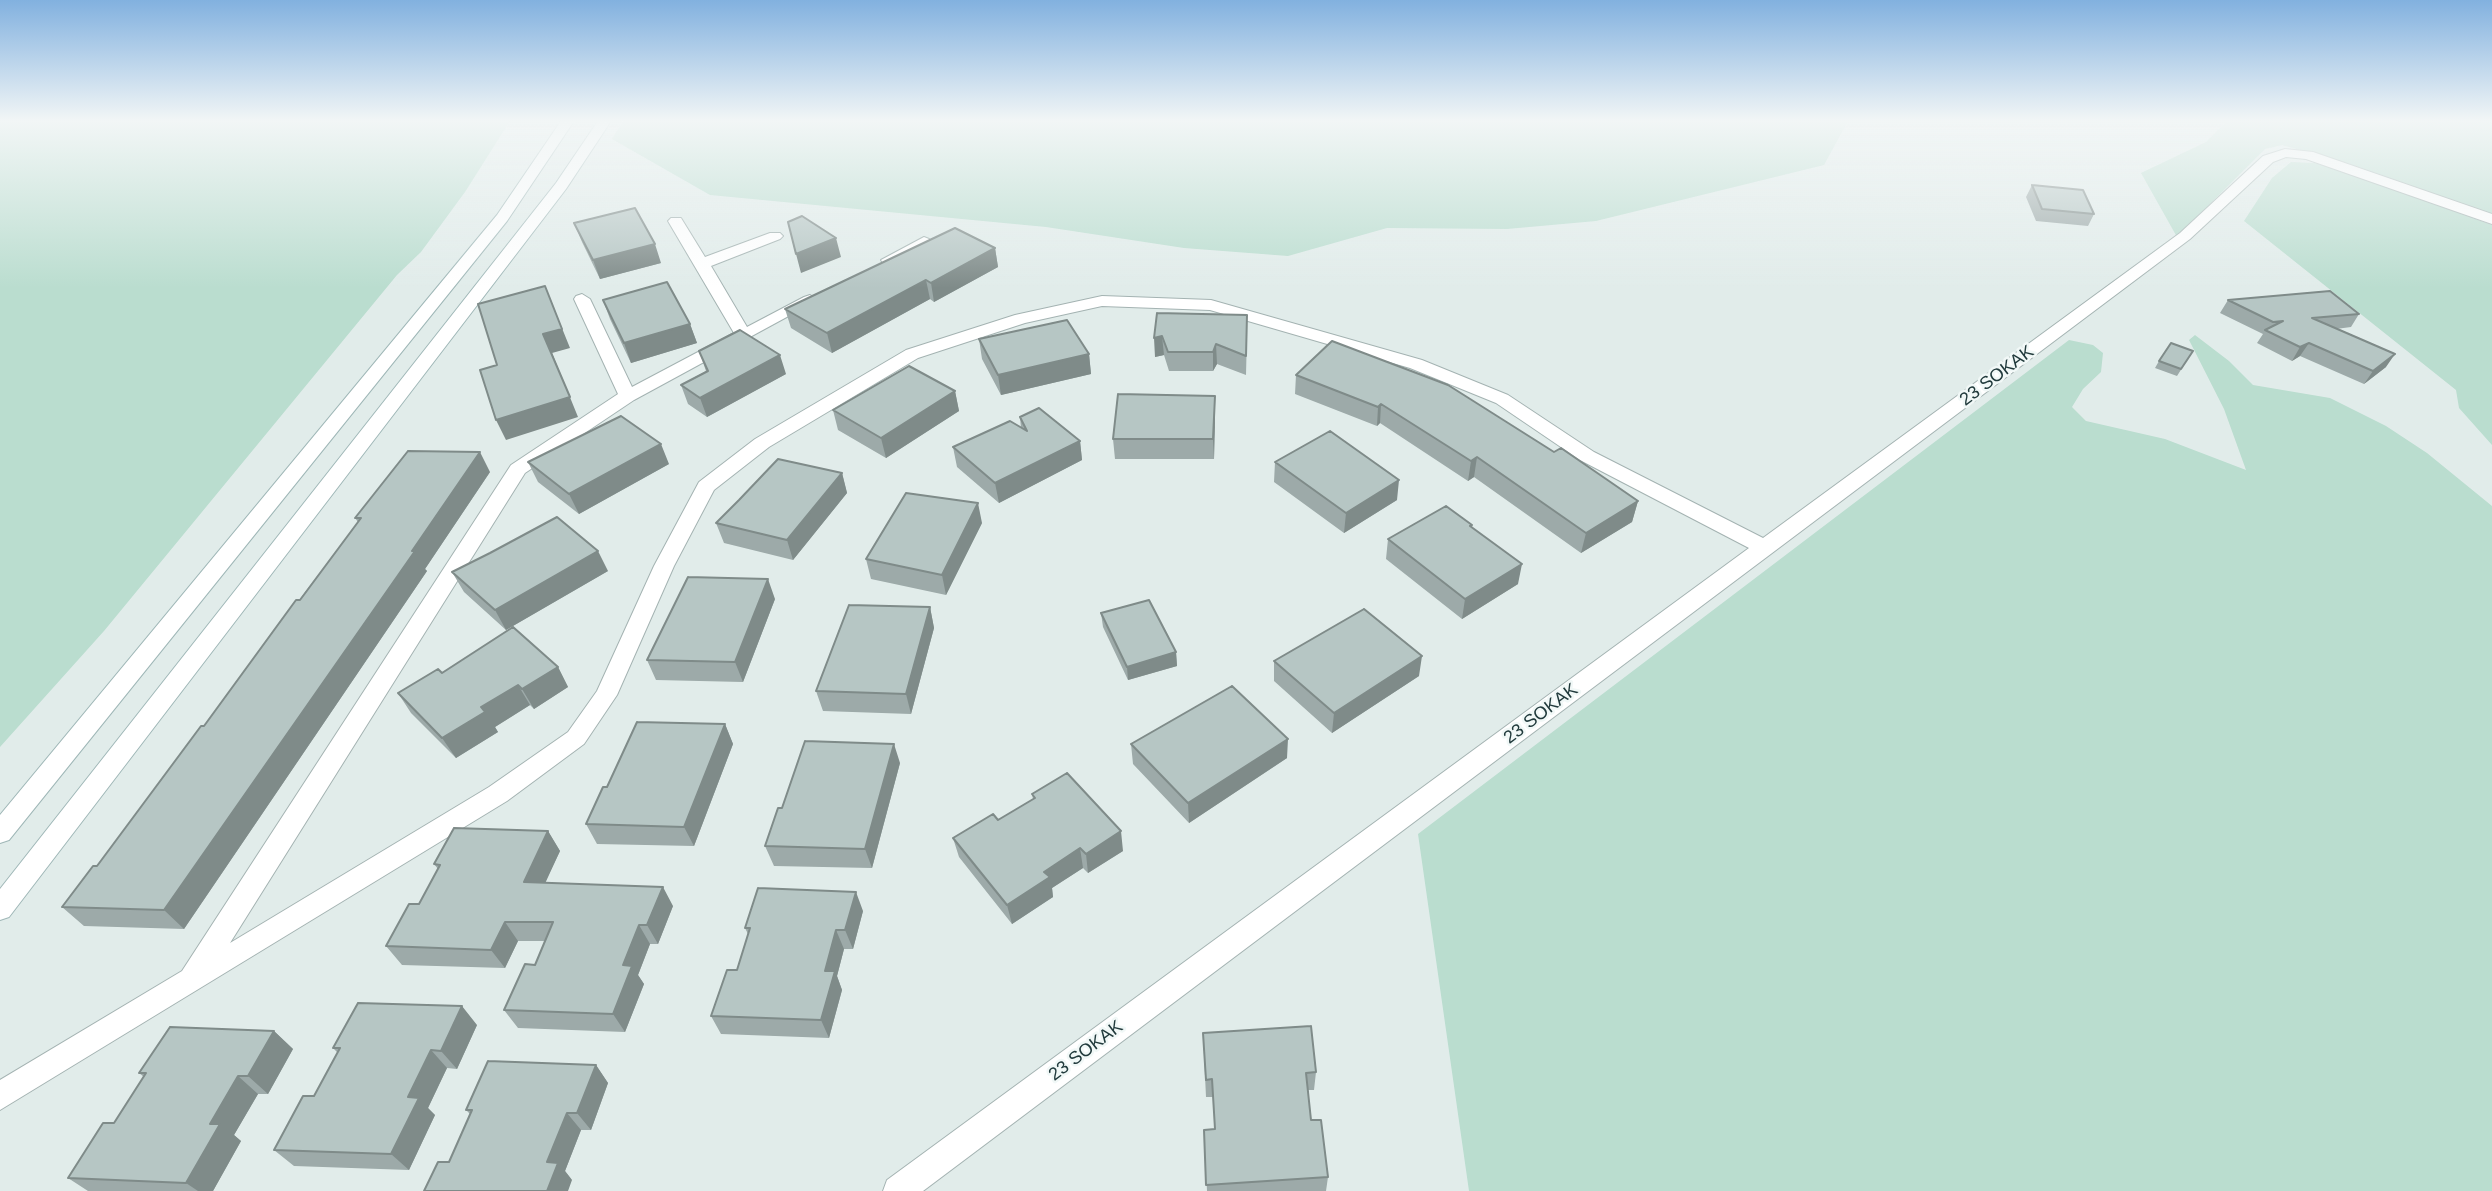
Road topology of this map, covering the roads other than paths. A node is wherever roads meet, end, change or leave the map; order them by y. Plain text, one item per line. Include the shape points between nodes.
1 (530, 177) edge
2 (566, 177) edge
3 (2249, 177) edge
4 (2373, 177) edge
5 (2492, 219) edge
6 (676, 221) dead end
7 (775, 236) dead end
8 (924, 242) edge
9 (701, 264) junction
10 (865, 272) edge
11 (830, 290) edge
12 (582, 299) dead end
13 (743, 334) junction
14 (628, 397) junction
15 (1765, 548) junction
16 (0, 833) edge
17 (0, 909) edge
18 (190, 982) junction
19 (0, 1096) edge
20 (898, 1191) edge

1 - 16 street via 502,218
2 - 17 street
3 - 15 street, 23 SOKAK via 2185,236
4 - 5 street, 23 SOKAK
6 - 9 street
7 - 9 street
8 - 10 street
9 - 13 street
11 - 13 street
12 - 14 street
13 - 14 street
14 - 18 street via 518,469
15 - 18 street via 1587,456 1502,399 1416,364 1211,305 1102,301 1021,319 912,354 762,443 706,486 606,695 576,738 498,794
15 - 20 street, 23 SOKAK
18 - 19 street

